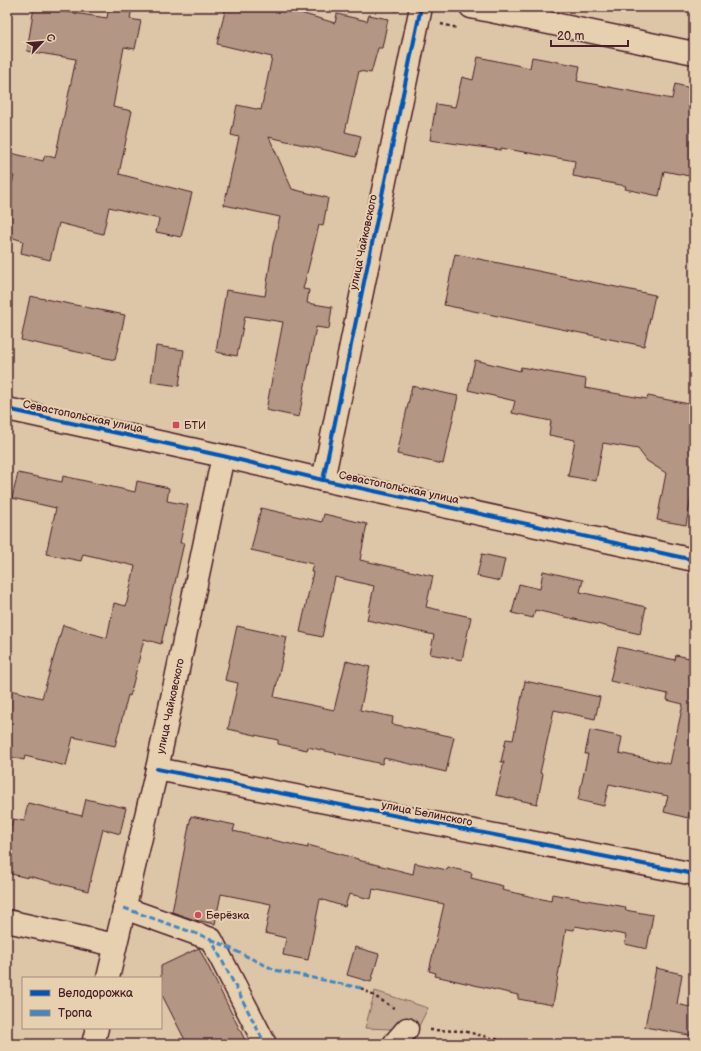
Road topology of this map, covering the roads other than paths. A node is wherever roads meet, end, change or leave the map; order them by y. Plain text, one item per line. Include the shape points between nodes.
1 (421, 7) edge
2 (471, 7) edge
3 (694, 53) edge
4 (7, 409) edge
5 (223, 456) junction
6 (323, 480) junction
7 (694, 560) edge
8 (157, 769) junction
9 (694, 874) edge
10 (124, 908) junction
11 (7, 921) edge
12 (115, 945) junction
13 (108, 977) edge
14 (97, 1029) edge
15 (93, 1044) edge
16 (265, 1044) edge

1 - 6 street, улица Чайковского
2 - 3 street
4 - 5 street, Севастопольская улица
5 - 6 street, Севастопольская улица
5 - 8 street, улица Чайковского
6 - 7 street, Севастопольская улица
8 - 9 street, улица Белинского
8 - 10 street, улица Чайковского
10 - 12 street, улица Чайковского
10 - 16 street via 211,939
11 - 12 street
12 - 13 street, улица Чайковского
14 - 15 street

